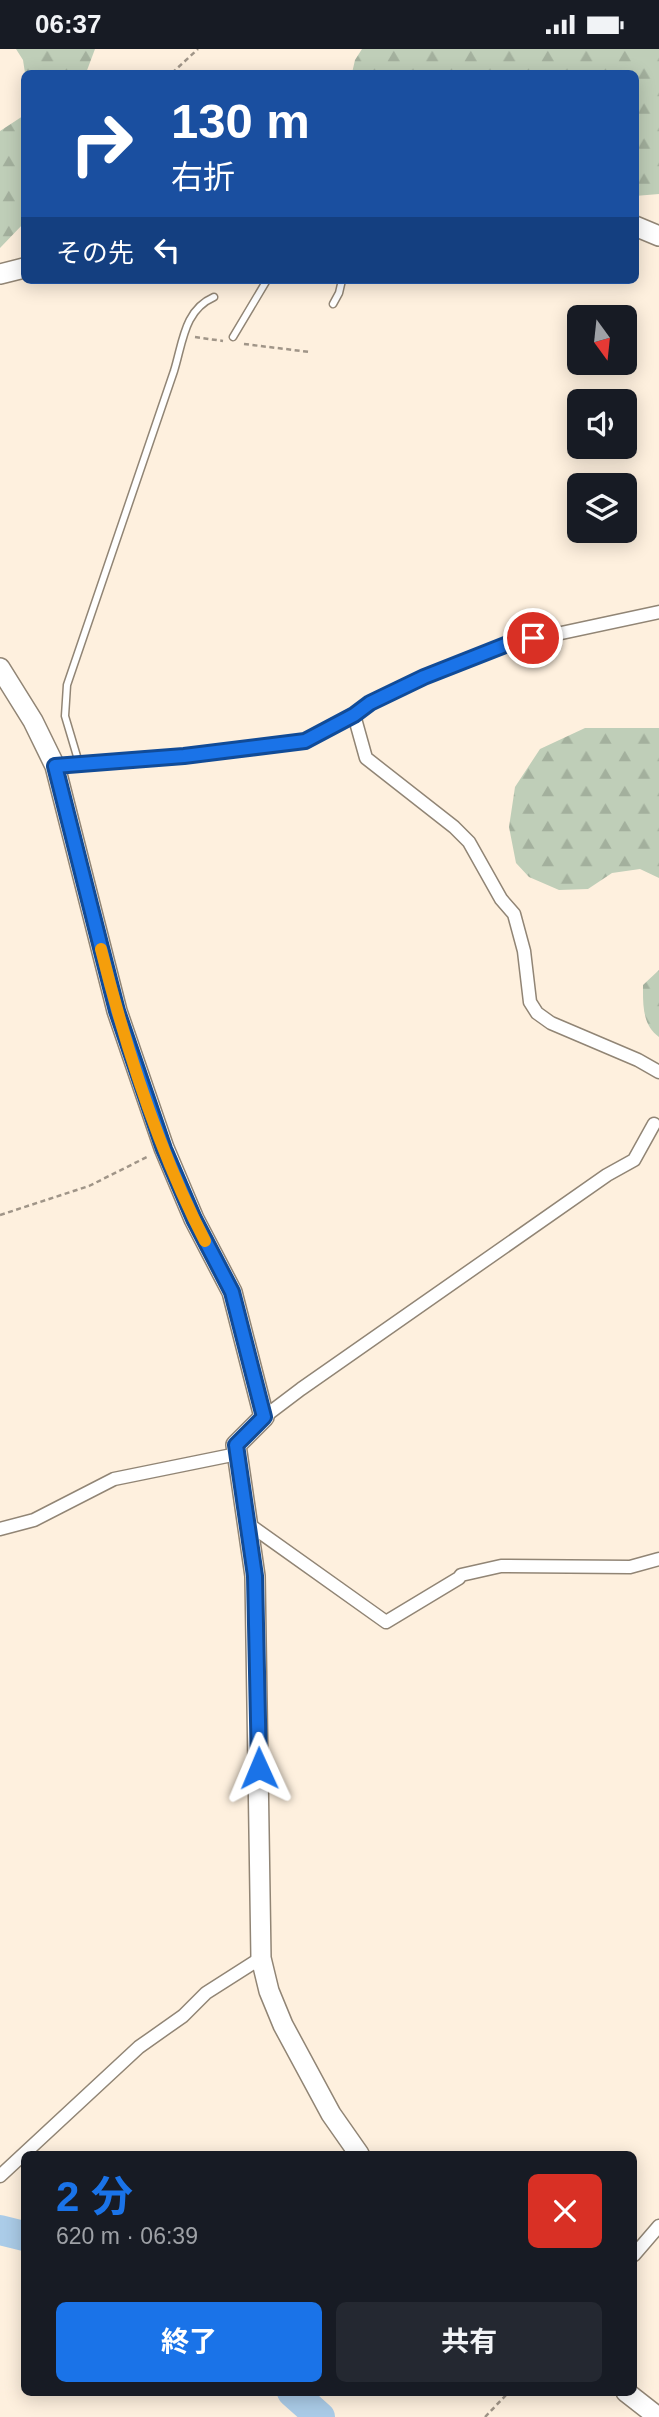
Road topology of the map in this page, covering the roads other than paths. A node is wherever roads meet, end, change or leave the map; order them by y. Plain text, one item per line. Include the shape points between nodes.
1 (639, 228) edge
2 (659, 236) edge
3 (21, 269) edge
4 (0, 274) edge
5 (265, 284) edge
6 (341, 284) edge
7 (214, 297) dead end
8 (333, 304) dead end
9 (234, 339) road end
10 (659, 611) edge
11 (0, 668) edge
12 (354, 715) junction
13 (79, 763) junction
14 (55, 766) junction
15 (659, 1072) edge
16 (654, 1124) dead end
17 (264, 1417) junction
18 (237, 1454) junction
19 (247, 1523) junction
20 (0, 1529) edge
21 (659, 1559) edge
22 (261, 1958) junction
23 (27, 2151) edge
24 (357, 2151) edge
25 (21, 2157) edge
26 (0, 2176) edge
27 (659, 2226) edge
28 (637, 2252) edge
29 (631, 2396) edge
30 (658, 2417) edge

1 - 2 street
3 - 4 street
5 - 9 lane
6 - 8 lane
7 - 13 lane via 195,308 67,685 65,716
10 - 12 street via 510,643 424,677
11 - 14 street
12 - 13 street via 305,741
12 - 15 street via 366,758 469,842 514,914 530,1002 537,1013
13 - 14 street
14 - 17 street via 117,1011 164,1149 232,1292
16 - 17 street via 634,1160 553,1212
17 - 18 street via 236,1445
18 - 19 street
18 - 20 street via 114,1479 34,1520
19 - 21 street via 386,1622 461,1575 500,1566 630,1567
19 - 22 street via 255,1576
22 - 23 street via 206,1993 139,2047
22 - 24 street via 283,2025 331,2114
25 - 26 street
27 - 28 street
29 - 30 street

